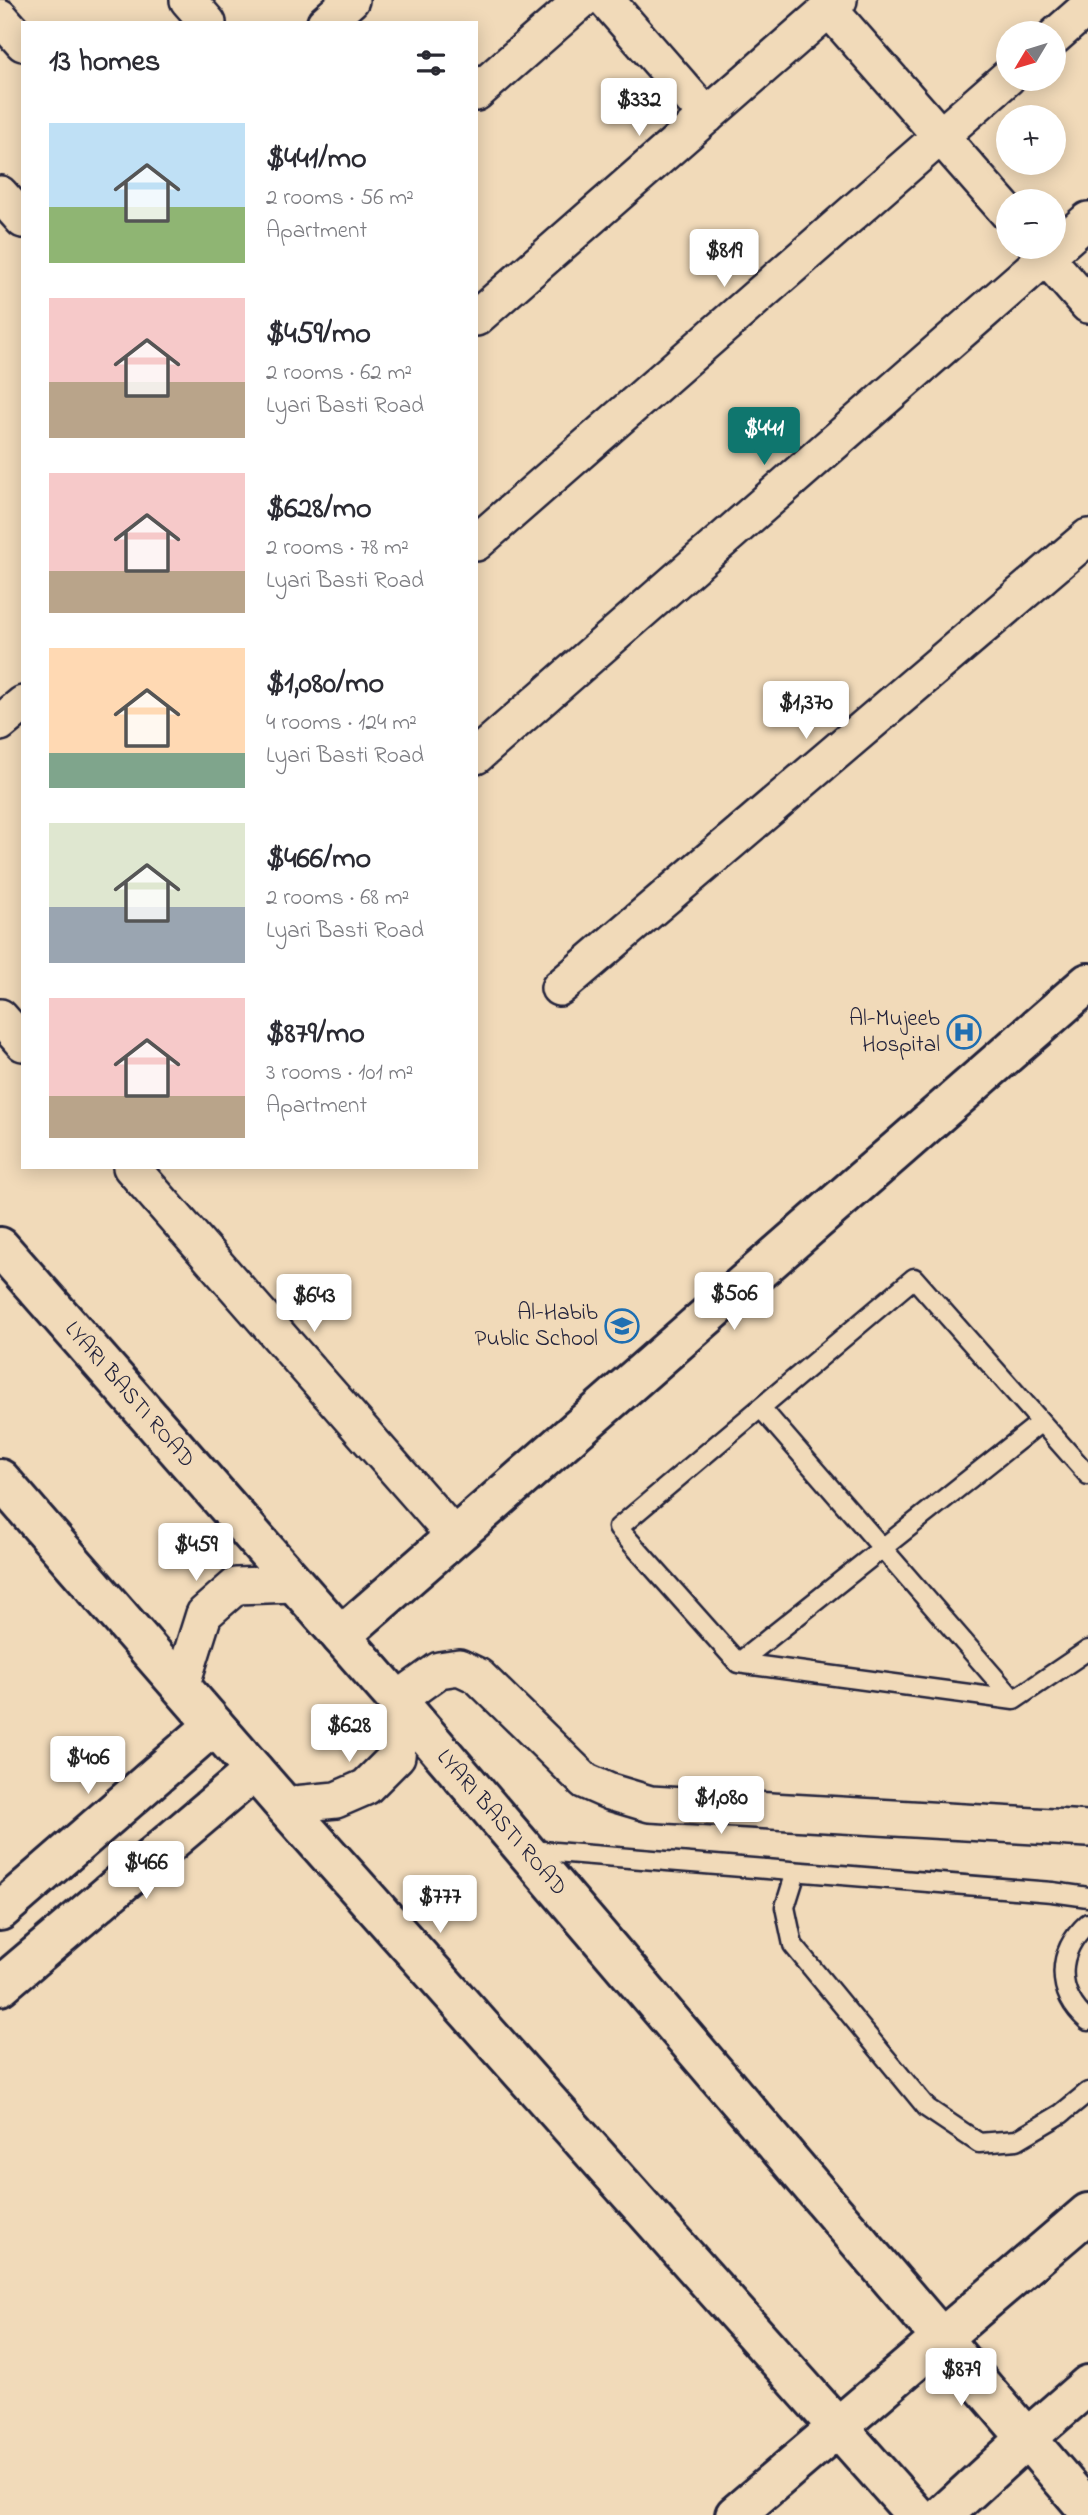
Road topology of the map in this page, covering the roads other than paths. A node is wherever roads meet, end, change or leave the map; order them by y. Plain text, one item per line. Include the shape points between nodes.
1 (188, 0) edge
2 (351, 0) edge
3 (582, 0) edge
4 (606, 0) edge
5 (834, 4) edge
6 (1088, 7) edge
7 (0, 17) edge
8 (206, 21) edge
9 (327, 21) edge
10 (1066, 26) edge
11 (21, 41) edge
12 (996, 88) edge
13 (478, 91) edge
14 (707, 116) junction
15 (941, 136) junction
16 (0, 194) edge
17 (996, 200) edge
18 (21, 218) edge
19 (1088, 220) edge
20 (1066, 235) edge
21 (1033, 259) edge
22 (1047, 259) edge
23 (1088, 305) edge
24 (478, 316) edge
25 (1088, 537) edge
26 (478, 541) edge
27 (21, 706) edge
28 (0, 723) edge
29 (479, 748) edge
30 (1088, 983) edge
31 (559, 988) dead end
32 (0, 1017) edge
33 (21, 1041) edge
34 (133, 1169) edge
35 (0, 1247) edge
36 (761, 1408) junction
37 (1041, 1422) junction
38 (1088, 1475) edge
39 (0, 1479) edge
40 (455, 1537) junction
41 (882, 1549) junction
42 (295, 1584) junction
43 (341, 1636) junction
44 (1088, 1650) edge
45 (738, 1663) junction
46 (181, 1687) junction
47 (1014, 1700) junction
48 (399, 1704) junction
49 (214, 1726) junction
50 (254, 1771) junction
51 (284, 1805) junction
52 (1088, 1829) edge
53 (524, 1850) junction
54 (796, 1872) junction
55 (1088, 1897) edge
56 (0, 1911) edge
57 (1088, 1923) edge
58 (0, 1986) edge
59 (1088, 2021) edge
60 (1088, 2092) edge
61 (1088, 2213) edge
62 (943, 2339) junction
63 (1088, 2385) edge
64 (838, 2427) junction
65 (1026, 2439) junction
66 (1088, 2510) edge
67 (735, 2515) edge
68 (916, 2515) edge
69 (943, 2515) edge

1 - 8 street
2 - 9 street
3 - 13 street
4 - 14 street
5 - 14 street
5 - 15 street
6 - 10 street
7 - 11 street
12 - 15 street
14 - 24 street
15 - 17 street
15 - 26 street
16 - 18 street
19 - 20 street
21 - 29 street
22 - 23 street
25 - 31 street
27 - 28 street
30 - 40 main road
32 - 33 street
34 - 40 street
35 - 42 main road, LYARI BASTI ROAD
36 - 37 lane via 914,1278
36 - 41 lane
36 - 45 lane via 618,1528
37 - 38 lane
37 - 41 lane
39 - 46 main road
40 - 43 main road
41 - 45 lane
41 - 47 lane
42 - 43 main road, LYARI BASTI ROAD
42 - 46 street via 236,1586 204,1614
43 - 48 main road, LYARI BASTI ROAD
44 - 47 lane
45 - 47 lane
46 - 49 main road
48 - 51 street via 397,1756 366,1787 336,1800
48 - 52 street via 439,1670 459,1667 478,1676 584,1781 650,1804
48 - 53 main road, LYARI BASTI ROAD
49 - 50 main road
49 - 56 main road
50 - 51 main road
50 - 58 main road
51 - 64 main road
53 - 54 lane
53 - 62 main road, LYARI BASTI ROAD
54 - 55 lane
54 - 60 lane via 785,1907 793,1945 927,2108 979,2143 1017,2140
57 - 59 lane via 1069,1948 1062,1972 1066,1992
61 - 62 main road
62 - 64 main road
62 - 65 main road, LYARI BASTI ROAD
63 - 65 main road
64 - 67 main road
64 - 68 main road
65 - 66 main road, LYARI BASTI ROAD
65 - 69 main road

